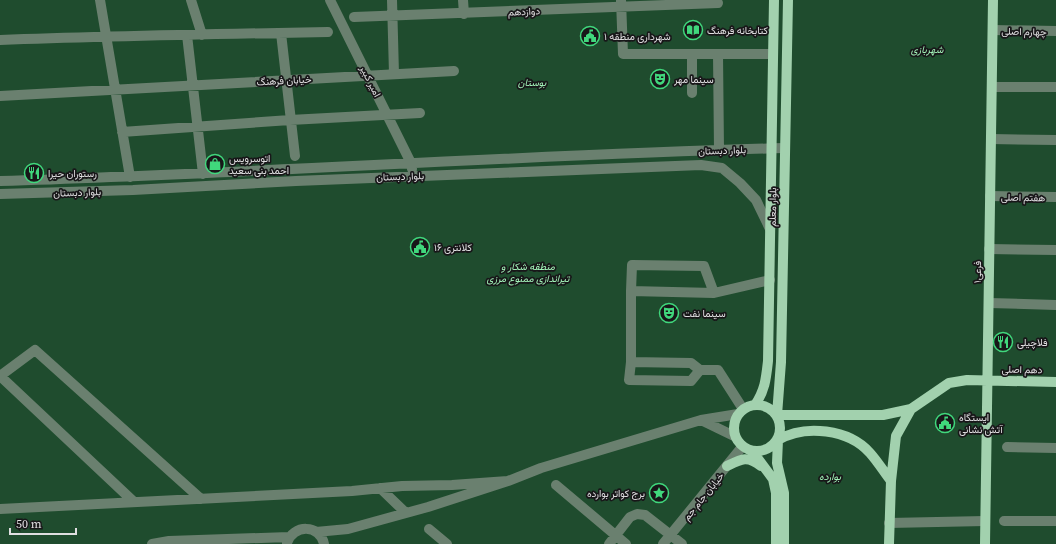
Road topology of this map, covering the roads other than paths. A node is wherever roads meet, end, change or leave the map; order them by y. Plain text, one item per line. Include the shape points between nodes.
1 (100, 0) edge
2 (192, 0) edge
3 (330, 0) edge
4 (392, 0) edge
5 (463, 0) edge
6 (774, 0) edge
7 (788, 0) edge
8 (993, 0) edge
9 (621, 3) edge
10 (718, 3) dead end
11 (529, 5) edge
12 (464, 14) junction
13 (393, 16) junction
14 (354, 17) dead end
15 (993, 30) junction
16 (1056, 31) edge
17 (328, 32) dead end
18 (281, 33) junction
19 (187, 35) junction
20 (202, 35) junction
21 (106, 36) junction
22 (0, 40) edge
23 (692, 54) junction
24 (718, 54) junction
25 (773, 54) junction
26 (454, 71) dead end
27 (394, 74) junction
28 (368, 75) junction
29 (286, 80) junction
30 (193, 86) junction
31 (992, 87) junction
32 (1056, 88) edge
33 (115, 89) junction
34 (692, 92) dead end
35 (0, 96) edge
36 (420, 113) dead end
37 (388, 115) junction
38 (290, 120) junction
39 (198, 126) junction
40 (122, 132) junction
41 (991, 139) junction
42 (1056, 140) edge
43 (772, 148) junction
44 (785, 148) junction
45 (719, 150) junction
46 (295, 156) dead end
47 (411, 163) junction
48 (203, 174) junction
49 (412, 176) junction
50 (130, 177) junction
51 (0, 181) edge
52 (0, 194) edge
53 (990, 196) junction
54 (1056, 197) edge
55 (770, 229) junction
56 (990, 249) junction
57 (1056, 250) edge
58 (770, 280) junction
59 (631, 291) junction
60 (714, 293) junction
61 (989, 303) junction
62 (1056, 305) edge
63 (631, 362) junction
64 (700, 370) junction
65 (0, 376) edge
66 (988, 381) junction
67 (1056, 382) edge
68 (755, 405) junction
69 (911, 409) junction
70 (740, 411) junction
71 (777, 415) junction
72 (701, 420) junction
73 (734, 436) junction
74 (778, 440) junction
75 (1007, 446) dead end
76 (742, 447) junction
77 (1056, 448) edge
78 (753, 452) junction
79 (727, 466) junction
80 (767, 471) junction
81 (508, 481) junction
82 (890, 481) junction
83 (556, 485) dead end
84 (380, 488) junction
85 (201, 499) junction
86 (134, 502) junction
87 (0, 509) edge
88 (405, 512) junction
89 (985, 521) junction
90 (1004, 521) dead end
91 (1056, 521) edge
92 (889, 523) junction
93 (429, 529) dead end
94 (316, 532) junction
95 (670, 535) junction
96 (616, 536) junction
97 (288, 541) edge
98 (152, 544) edge
99 (324, 544) edge
100 (447, 544) edge
101 (609, 544) edge
102 (626, 544) edge
103 (663, 544) edge
104 (682, 544) edge
105 (776, 544) edge
106 (784, 544) edge
107 (889, 544) edge
108 (985, 544) edge

1 - 21 street
2 - 20 street
3 - 28 street, امیر کبیر
4 - 13 street
5 - 12 street
6 - 25 main road, بلوار معلم
7 - 44 main road, بلوار معلم
8 - 15 main road, فرعی۱
9 - 10 street, دوازدهم
9 - 11 street, دوازدهم
9 - 23 street via 623,54
11 - 12 street, دوازدهم
12 - 13 street, دوازدهم
13 - 14 street, دوازدهم
13 - 27 street
15 - 16 street, چهارم اصلی
15 - 31 main road, فرعی۱
17 - 18 street
18 - 20 street
18 - 29 street
19 - 20 street
19 - 21 street
19 - 30 street
21 - 22 street
21 - 33 street
23 - 24 street
23 - 34 street
24 - 25 street
24 - 45 street
25 - 43 main road, بلوار معلم
26 - 27 street, خیابان فرهنگ
27 - 28 street, خیابان فرهنگ
28 - 29 street, خیابان فرهنگ
28 - 37 street, امیر کبیر
29 - 30 street, خیابان فرهنگ
29 - 38 street
30 - 33 street, خیابان فرهنگ
30 - 39 street
31 - 32 street
31 - 41 main road, فرعی۱
33 - 35 street, خیابان فرهنگ
33 - 40 street
36 - 37 street
37 - 38 street
37 - 47 street, امیر کبیر
38 - 39 street
38 - 46 street
39 - 40 street
39 - 48 street
40 - 50 street
41 - 42 street
41 - 53 main road, فرعی۱
43 - 44 street, بلوار دبستان
43 - 45 street, بلوار دبستان
43 - 55 main road, بلوار معلم
44 - 71 main road, بلوار معلم via 781,362
45 - 47 street, بلوار دبستان
47 - 48 street, بلوار دبستان
47 - 49 street
48 - 50 street, بلوار دبستان
49 - 52 street, بلوار دبستان
49 - 55 street, بلوار دبستان via 701,165 722,168 756,200
50 - 51 street, بلوار دبستان
53 - 54 street, هفتم اصلی
53 - 56 main road, فرعی۱
55 - 58 main road, بلوار معلم
56 - 57 street
56 - 61 main road, فرعی۱
58 - 60 street
58 - 68 main road, بلوار معلم via 766,384
59 - 60 street
59 - 60 street via 632,265 704,266
59 - 63 street
61 - 62 street
61 - 66 main road, فرعی۱
63 - 64 street via 691,364
63 - 64 street via 629,380 691,381
64 - 70 street via 718,370
65 - 85 street via 35,350
65 - 86 street
66 - 67 main road, دهم اصلی
66 - 69 main road, دهم اصلی via 967,380 949,383
66 - 89 main road, فرعی۱
68 - 70 main road
68 - 71 main road via 766,407
69 - 71 main road via 883,415
69 - 82 main road via 896,436
70 - 72 street
70 - 73 main road via 734,421
71 - 74 main road via 780,422
72 - 73 street
72 - 81 street via 542,468
73 - 76 main road
74 - 78 main road via 765,450
74 - 82 main road via 792,433 808,431 843,435 870,453
74 - 106 main road via 777,463 784,493
75 - 77 street
76 - 78 main road
76 - 79 street, خیابان جام جم
78 - 80 main road
79 - 80 main road via 746,459 755,461
79 - 95 street, خیابان جام جم
80 - 105 main road via 773,479 776,493
81 - 84 street
81 - 88 street
82 - 92 main road
83 - 96 street
84 - 85 street
84 - 88 street
85 - 86 street
86 - 87 street
88 - 94 street via 348,529
89 - 92 street
89 - 108 main road, فرعی۱
90 - 91 street
92 - 107 main road
93 - 100 street
94 - 97 street via 306,528 296,531
94 - 99 street
95 - 96 street via 645,515 637,514 630,517
95 - 103 street, خیابان جام جم
95 - 104 street
96 - 101 street
96 - 102 street
97 - 98 street via 169,541

